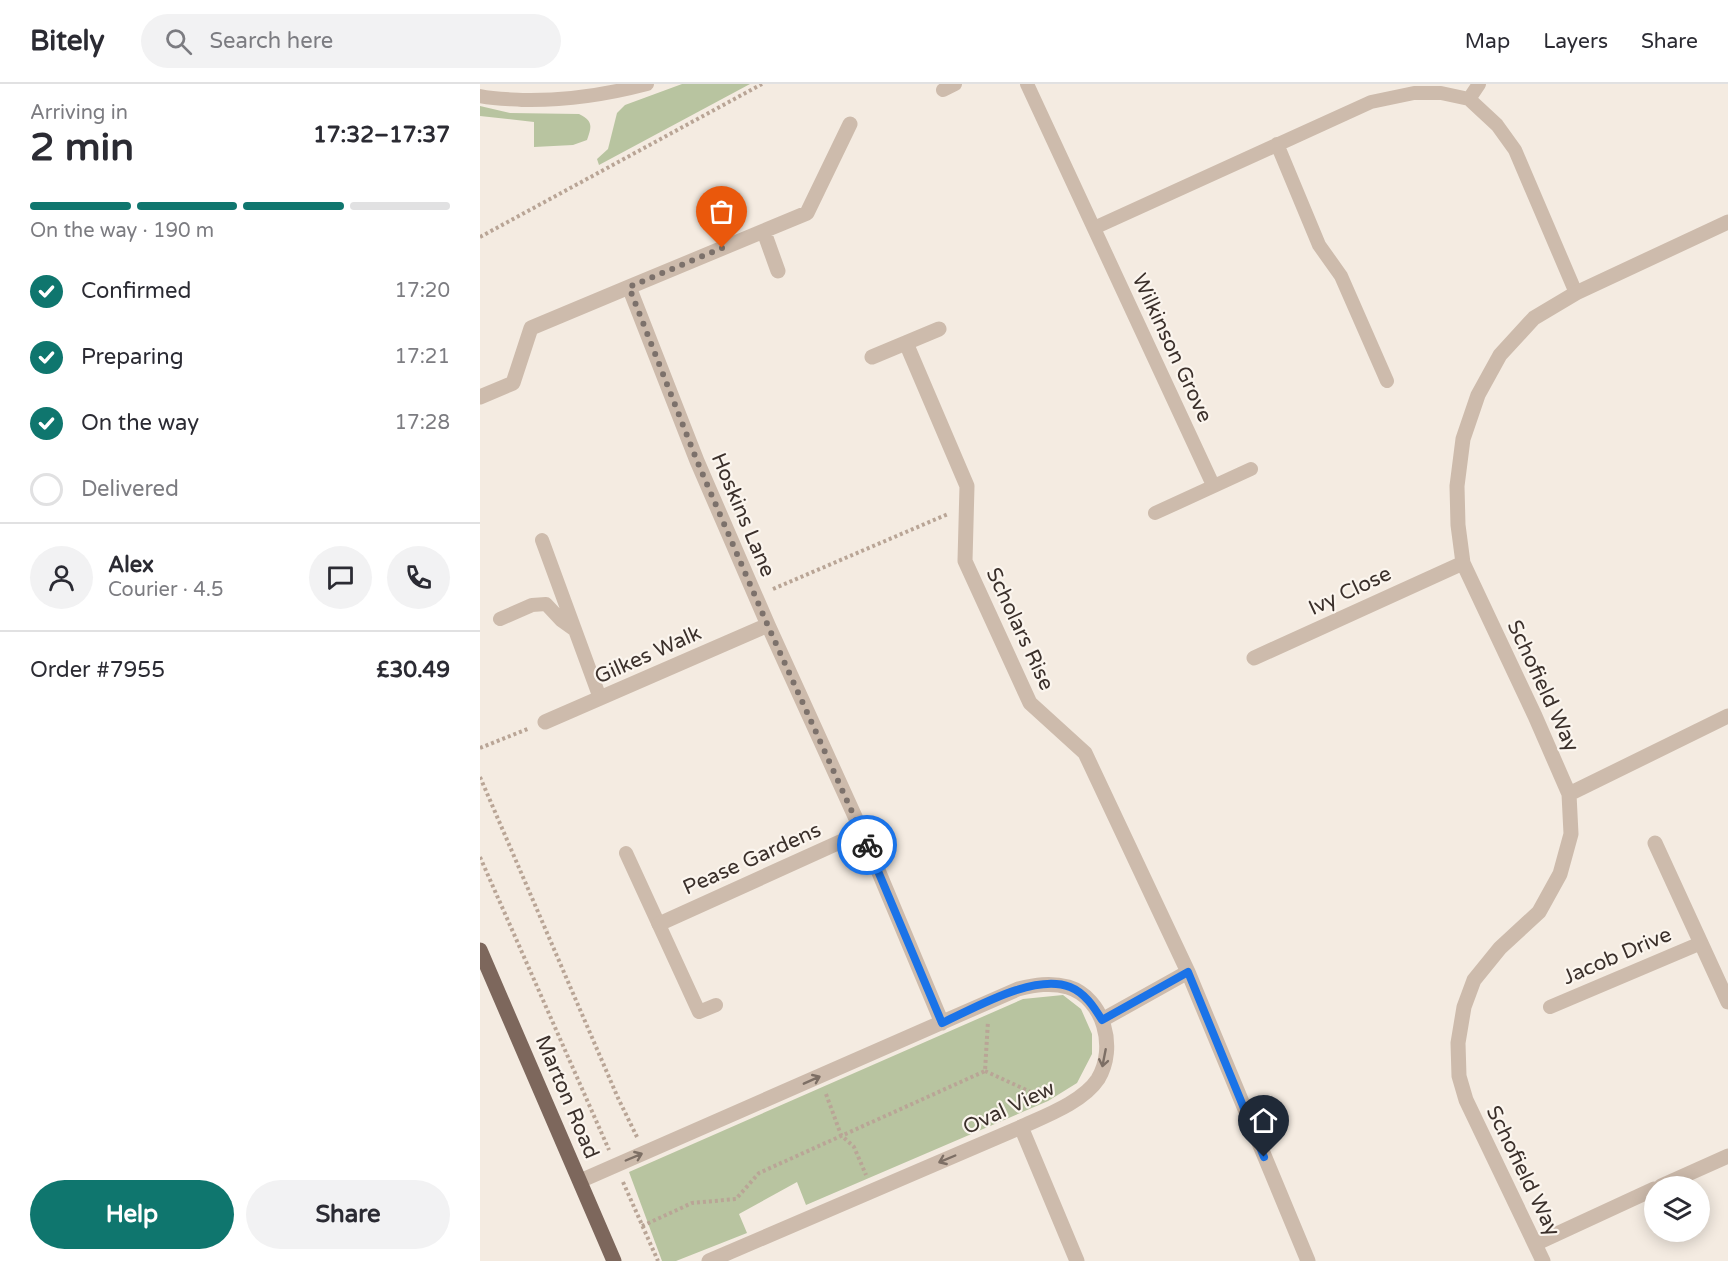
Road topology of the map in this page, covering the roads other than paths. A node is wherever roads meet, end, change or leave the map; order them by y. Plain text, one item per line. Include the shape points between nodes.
1 (646, 84) edge
2 (1027, 84) edge
3 (1479, 84) edge
4 (480, 96) edge
5 (1468, 99) junction
6 (850, 124) dead end
7 (1277, 144) junction
8 (1728, 222) edge
9 (1094, 228) junction
10 (764, 232) junction
11 (778, 271) dead end
12 (629, 287) junction
13 (1575, 293) junction
14 (939, 328) dead end
15 (906, 343) junction
16 (872, 357) dead end
17 (1387, 381) dead end
18 (480, 397) edge
19 (1251, 469) dead end
20 (1213, 485) junction
21 (1155, 513) dead end
22 (542, 540) dead end
23 (1463, 563) junction
24 (500, 619) dead end
25 (768, 626) junction
26 (575, 630) junction
27 (1254, 658) dead end
28 (600, 698) junction
29 (1728, 716) edge
30 (545, 722) road end
31 (1569, 794) junction
32 (862, 832) junction
33 (1655, 843) dead end
34 (626, 854) dead end
35 (659, 924) junction
36 (1701, 943) junction
37 (480, 950) edge
38 (1188, 972) junction
39 (1728, 1002) edge
40 (716, 1005) dead end
41 (1550, 1007) dead end
42 (1102, 1020) junction
43 (942, 1023) junction
44 (1021, 1127) junction
45 (1728, 1156) edge
46 (1683, 1176) edge
47 (580, 1181) junction
48 (1644, 1194) edge
49 (1535, 1244) junction
50 (615, 1261) edge
51 (709, 1261) edge
52 (1077, 1261) edge
53 (1308, 1261) edge
54 (1543, 1261) edge

1 - 4 lane via 604,95 551,101
2 - 9 lane, Wilkinson Grove
3 - 5 lane
5 - 7 lane via 1441,93 1392,97 1371,102
5 - 13 lane via 1497,125 1515,150
6 - 10 street via 807,213
7 - 9 lane
7 - 17 lane via 1320,245 1341,276
8 - 13 street, Schofield Way
9 - 20 lane, Wilkinson Grove
10 - 11 street
10 - 12 street
12 - 18 street via 531,328 513,383
12 - 25 street, Hoskins Lane via 697,461
13 - 23 street, Schofield Way via 1534,318 1500,355 1478,395 1463,439 1457,486
14 - 15 street
15 - 16 street
15 - 38 street, Scholars Rise via 967,486 965,561 1029,703 1084,753
19 - 20 lane
20 - 21 lane
22 - 26 lane
23 - 27 street, Ivy Close
23 - 31 street, Schofield Way
24 - 26 lane via 532,605 546,604
25 - 28 street, Gilkes Walk
25 - 32 street, Hoskins Lane
26 - 28 lane
28 - 30 street, Gilkes Walk
29 - 31 street
31 - 49 street, Schofield Way via 1571,834 1560,874 1539,912 1500,948 1474,980 1464,1007 1458,1043 1459,1076 1466,1100
32 - 35 street, Pease Gardens
32 - 43 street, Hoskins Lane
33 - 36 street, Jacob Drive
34 - 35 lane
35 - 40 lane via 699,1012
36 - 39 street, Jacob Drive
36 - 41 lane, Jacob Drive
37 - 47 main road, Marton Road
38 - 42 street
38 - 53 street, Scholars Rise
42 - 43 street via 1090,1002 1070,987 1047,983 1018,989
42 -> 44 street, Oval View via 1107,1036 1106,1060 1097,1080 1071,1104
47 -> 43 street
44 -> 51 street, Oval View
44 - 52 street
45 - 46 street
47 - 50 main road, Marton Road
48 - 49 street
49 - 54 street, Schofield Way

